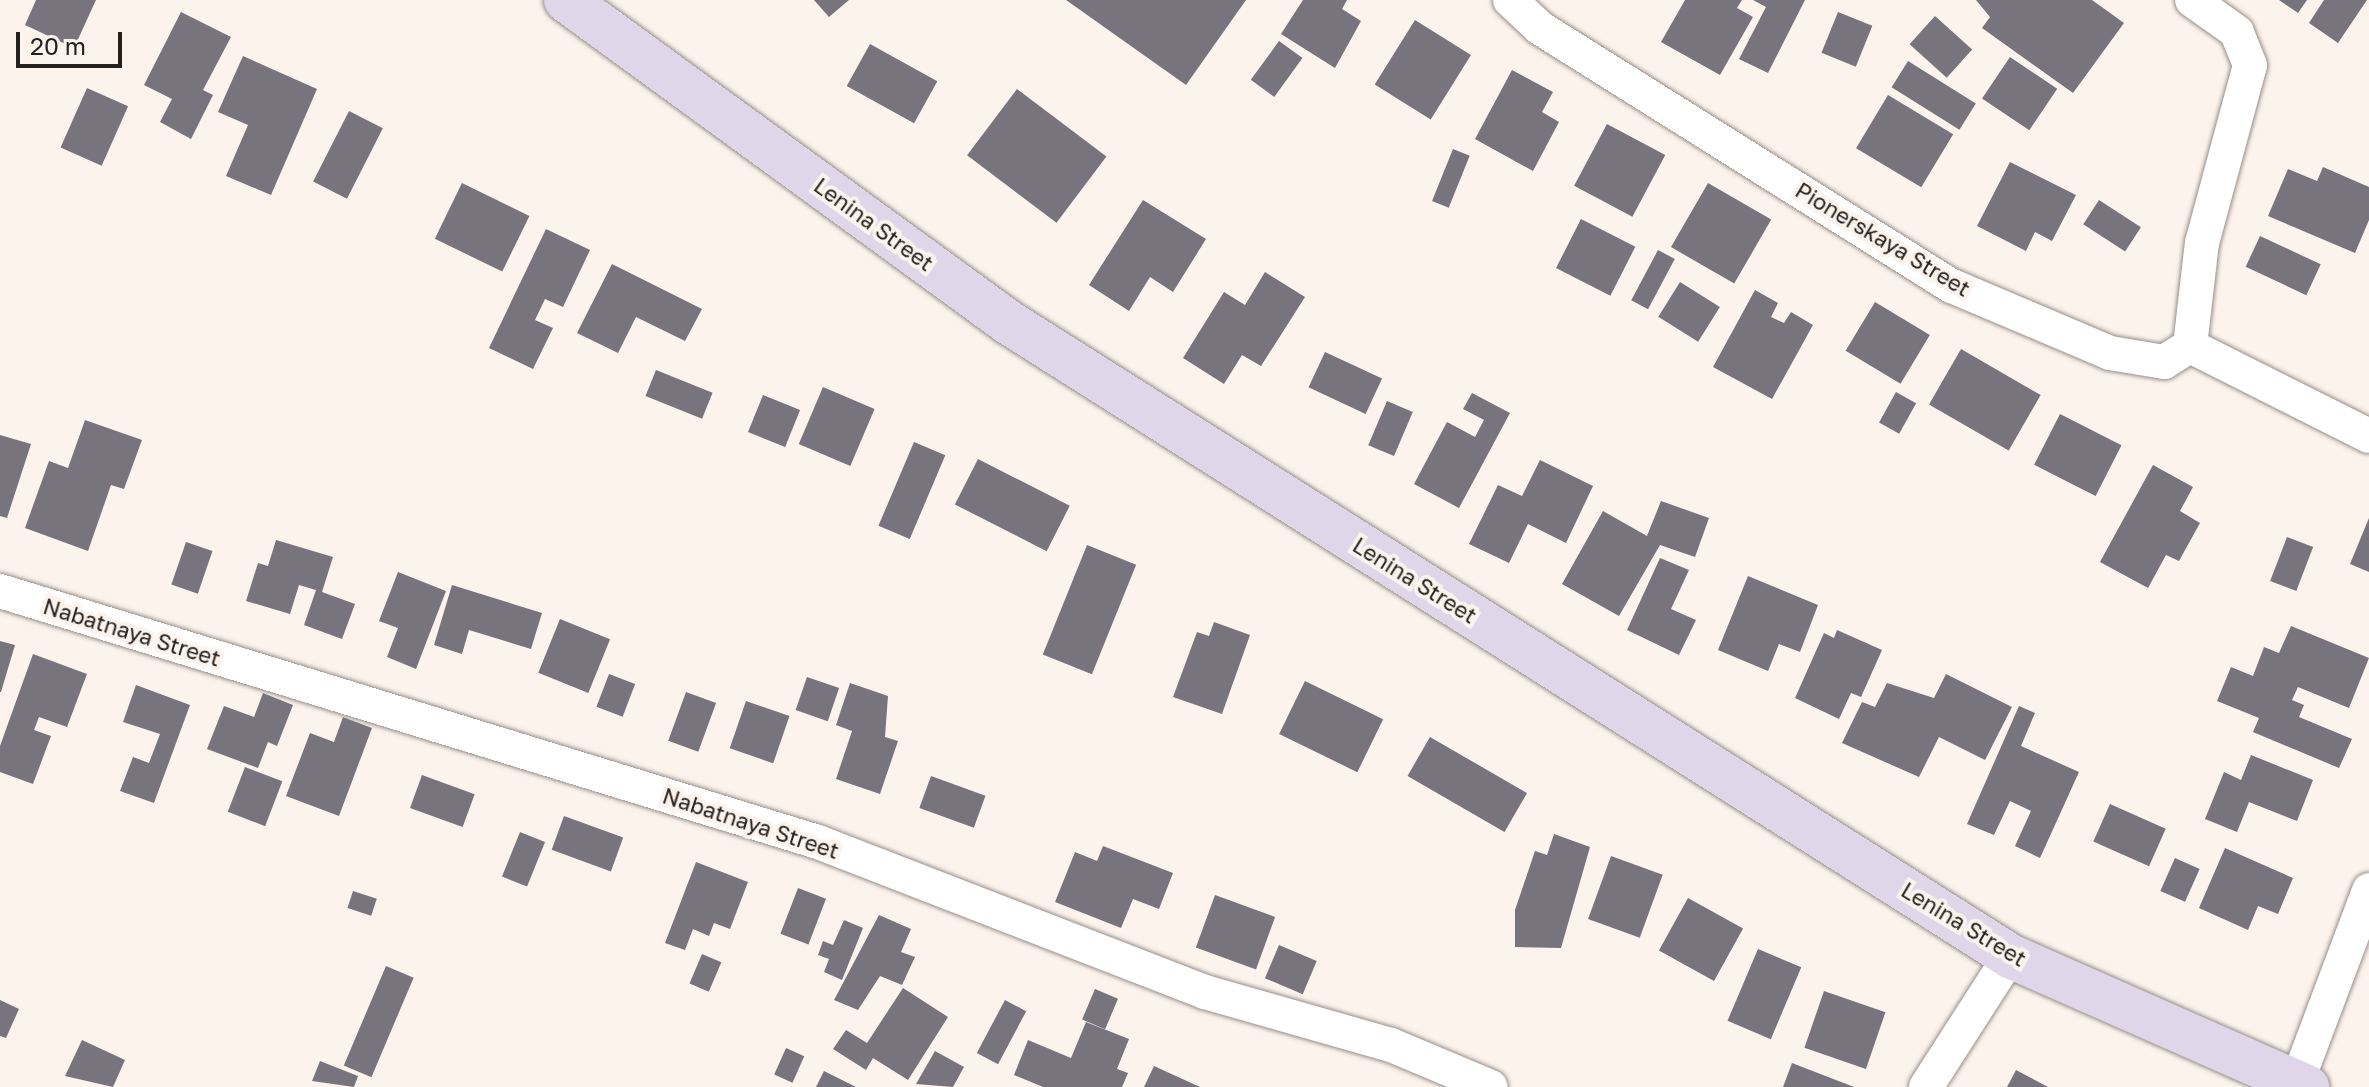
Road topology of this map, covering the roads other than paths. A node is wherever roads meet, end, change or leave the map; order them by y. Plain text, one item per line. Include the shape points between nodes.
1 (566, 0) edge
2 (1510, 0) edge
3 (2192, 0) edge
4 (2190, 346) junction
5 (2369, 436) edge
6 (0, 591) edge
7 (2369, 890) edge
8 (2010, 956) junction
9 (2302, 1084) edge
10 (1491, 1087) edge
11 (1926, 1087) edge

1 - 8 street, Lenina Street via 1008,322
2 - 4 street, Pionerskaya Street via 1540,28 1952,286 2110,353 2164,362
3 - 4 street via 2237,32 2250,65 2202,243
4 - 5 street
6 - 10 street, Nabatnaya Street via 818,842 1205,992 1391,1045
7 - 9 street
8 - 9 street, Lenina Street
8 - 11 street

